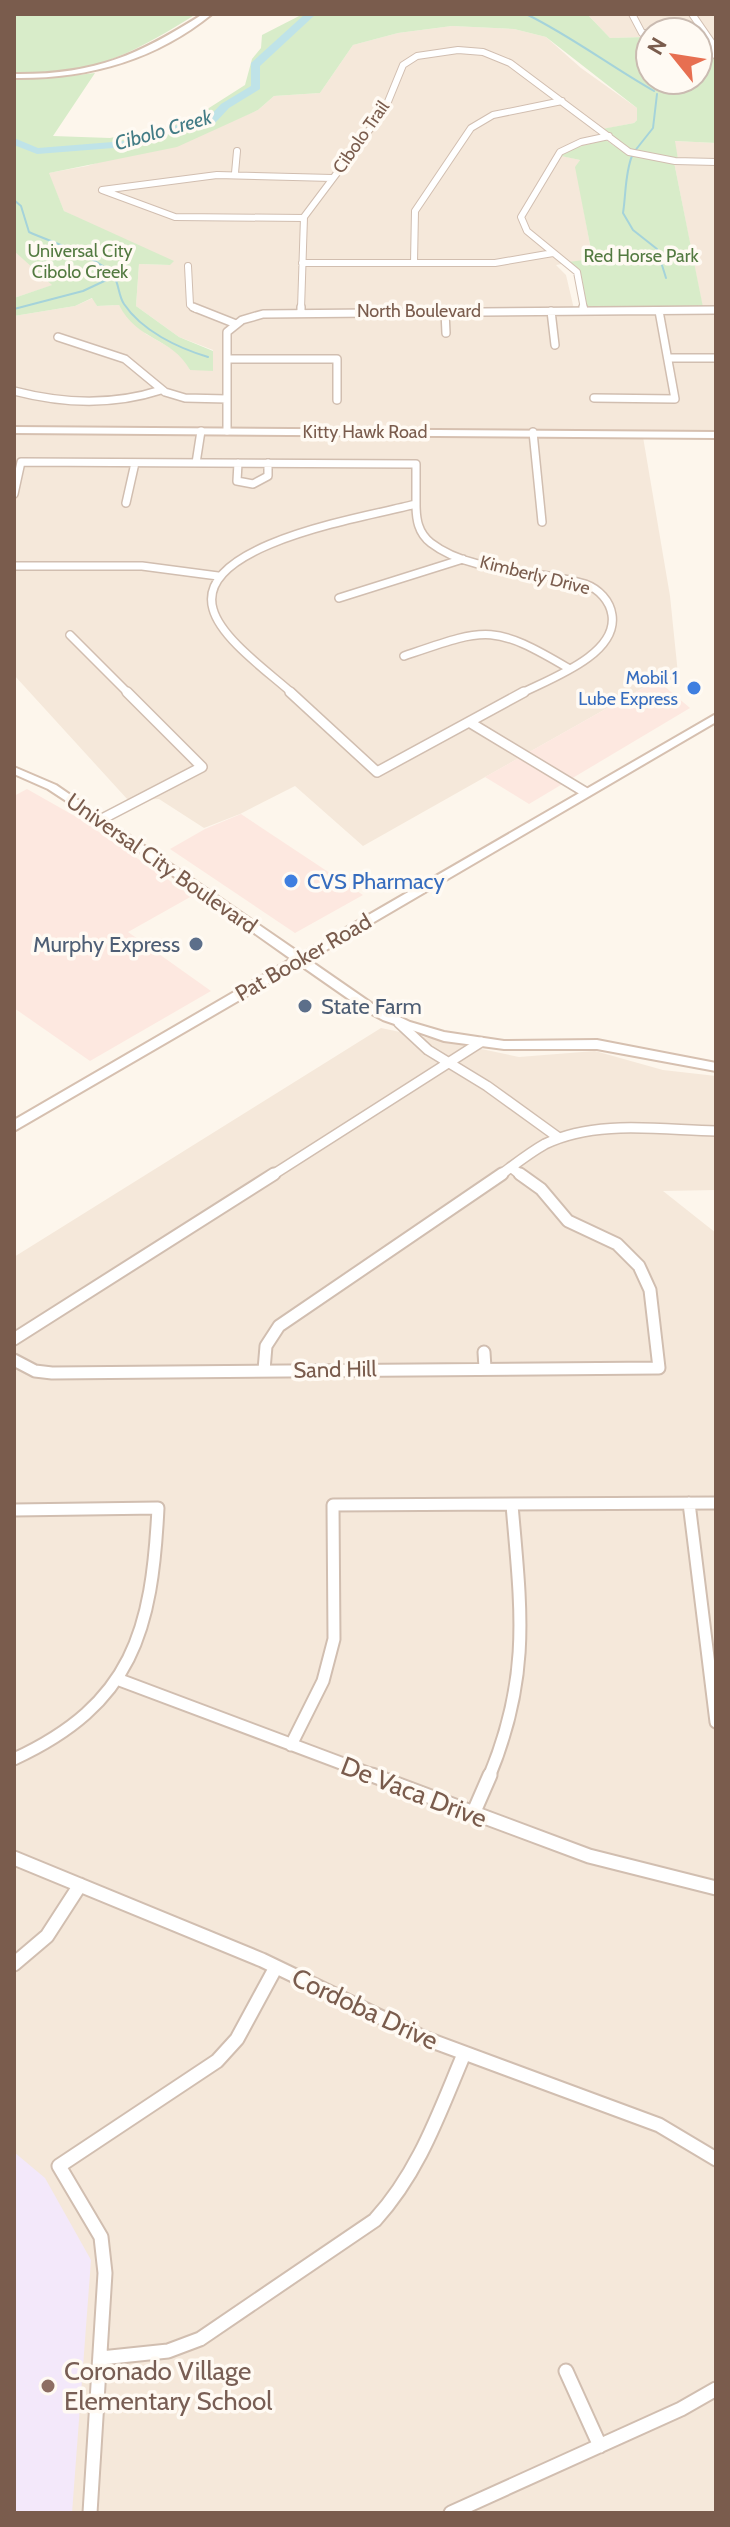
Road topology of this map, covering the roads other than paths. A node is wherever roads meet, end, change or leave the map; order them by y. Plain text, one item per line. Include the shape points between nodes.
1 (208, 14) edge
2 (14, 76) edge
3 (562, 101) junction
4 (609, 136) junction
5 (237, 151) dead end
6 (716, 162) edge
7 (235, 173) junction
8 (332, 178) junction
9 (304, 218) junction
10 (553, 253) junction
11 (302, 263) junction
12 (414, 263) junction
13 (188, 266) dead end
14 (716, 310) edge
15 (301, 311) junction
16 (445, 311) junction
17 (551, 311) junction
18 (584, 311) junction
19 (659, 311) junction
20 (236, 324) junction
21 (446, 333) dead end
22 (58, 337) dead end
23 (555, 345) dead end
24 (668, 358) junction
25 (716, 358) edge
26 (228, 359) junction
27 (161, 390) junction
28 (14, 391) edge
29 (594, 398) dead end
30 (227, 399) junction
31 (337, 400) dead end
32 (14, 430) edge
33 (201, 431) junction
34 (227, 431) junction
35 (533, 432) junction
36 (716, 435) edge
37 (135, 463) junction
38 (196, 463) junction
39 (238, 463) junction
40 (268, 463) junction
41 (14, 494) edge
42 (126, 503) dead end
43 (417, 504) junction
44 (542, 522) dead end
45 (465, 558) junction
46 (14, 566) edge
47 (218, 576) junction
48 (339, 598) dead end
49 (70, 635) dead end
50 (404, 656) dead end
51 (568, 668) junction
52 (716, 717) edge
53 (469, 722) junction
54 (14, 770) edge
55 (585, 792) junction
56 (100, 820) junction
57 (300, 959) junction
58 (399, 1023) junction
59 (481, 1042) junction
60 (447, 1063) junction
61 (716, 1067) edge
62 (14, 1126) edge
63 (716, 1131) edge
64 (559, 1138) junction
65 (512, 1168) junction
66 (14, 1339) edge
67 (484, 1352) dead end
68 (14, 1360) edge
69 (485, 1368) junction
70 (264, 1370) junction
71 (689, 1503) junction
72 (716, 1503) edge
73 (512, 1505) junction
74 (14, 1510) edge
75 (117, 1679) junction
76 (716, 1722) edge
77 (291, 1745) junction
78 (14, 1759) edge
79 (473, 1814) junction
80 (14, 1858) edge
81 (80, 1885) junction
82 (716, 1888) edge
83 (14, 1964) edge
84 (276, 1967) junction
85 (464, 2054) junction
86 (716, 2159) edge
87 (101, 2358) junction
88 (566, 2371) dead end
89 (716, 2389) edge
90 (600, 2446) junction
91 (90, 2513) edge
92 (451, 2513) edge

1 - 2 street via 124,63 72,74
3 - 4 street, Cibolo Trail
3 - 8 street, Cibolo Trail via 491,55 458,50 417,56 403,65 385,109
3 - 12 street via 493,115 471,128 415,211
4 - 6 street, Cibolo Trail via 644,157
4 - 10 street via 560,152 523,210 524,228
5 - 7 street
7 - 8 street
7 - 9 street via 176,175 102,190 175,217
8 - 9 street, Cibolo Trail
9 - 11 street
10 - 12 street via 507,262
10 - 18 street via 577,272
11 - 12 street
11 - 15 street
13 - 20 street via 190,305
14 - 19 street, North Boulevard
15 - 16 street, North Boulevard
15 - 20 street, North Boulevard via 263,314
16 - 17 street, North Boulevard
16 - 21 street
17 - 18 street, North Boulevard
17 - 23 street
18 - 19 street, North Boulevard
19 - 24 street
20 - 26 street via 227,332
22 - 27 street via 125,359
24 - 25 street
24 - 29 street via 675,399
26 - 30 street
26 - 31 street via 337,359
27 - 28 street via 109,401 50,400
27 - 30 street via 187,398
30 - 34 street
32 - 33 street, Kitty Hawk Road
33 - 34 street, Kitty Hawk Road
33 - 38 street
34 - 35 street, Kitty Hawk Road
35 - 36 street, Kitty Hawk Road
35 - 44 street
37 - 38 street
37 - 41 street via 21,462
37 - 42 street
38 - 39 street
39 - 40 street
39 - 40 street via 237,481 248,485 268,476
40 - 43 street, Kimberly Drive via 416,464
43 - 45 street, Kimberly Drive via 425,539 447,554
43 - 47 street via 260,546
45 - 48 street
45 - 51 street, Kimberly Drive via 585,584 603,594 609,601 611,635 602,648
46 - 47 street via 152,567
47 - 53 street, Kimberly Drive via 209,600 216,621 377,772
49 - 56 street via 202,767
50 - 51 street via 468,635 498,634
51 - 53 street, Kimberly Drive
52 - 55 street, Pat Booker Road
53 - 55 street
54 - 56 street, Universal City Boulevard via 52,787
55 - 57 street, Pat Booker Road
56 - 57 street, Universal City Boulevard
57 - 58 street, Universal City Boulevard
57 - 62 street, Pat Booker Road
58 - 59 street, Universal City Boulevard
58 - 60 street via 411,1040
59 - 60 street
59 - 61 street, Universal City Boulevard via 607,1045
60 - 64 street
60 - 66 street
63 - 64 street via 601,1131
64 - 65 street
65 - 69 street, Sand Hill via 541,1189 568,1221 617,1244 639,1266 650,1290 659,1368
65 - 70 street via 279,1326 267,1338
67 - 69 street
68 - 70 street, Sand Hill via 52,1373
69 - 70 street, Sand Hill
71 - 72 street
71 - 73 street
71 - 76 street
73 - 77 street via 333,1505 332,1655
73 - 79 street via 520,1609 517,1689
74 - 75 street via 158,1508 148,1612
75 - 77 street, De Vaca Drive
75 - 78 street via 66,1730
77 - 79 street, De Vaca Drive
79 - 82 street, De Vaca Drive via 589,1856
80 - 81 street, Cordoba Drive
81 - 83 street via 47,1936
81 - 84 street, Cordoba Drive
84 - 85 street, Cordoba Drive
84 - 87 street via 237,2039 217,2061 59,2166 101,2237
85 - 86 street, Cordoba Drive via 659,2125
85 - 87 street via 413,2173 375,2220 200,2339 168,2351
87 - 91 street
88 - 90 street
89 - 90 street
90 - 92 street

